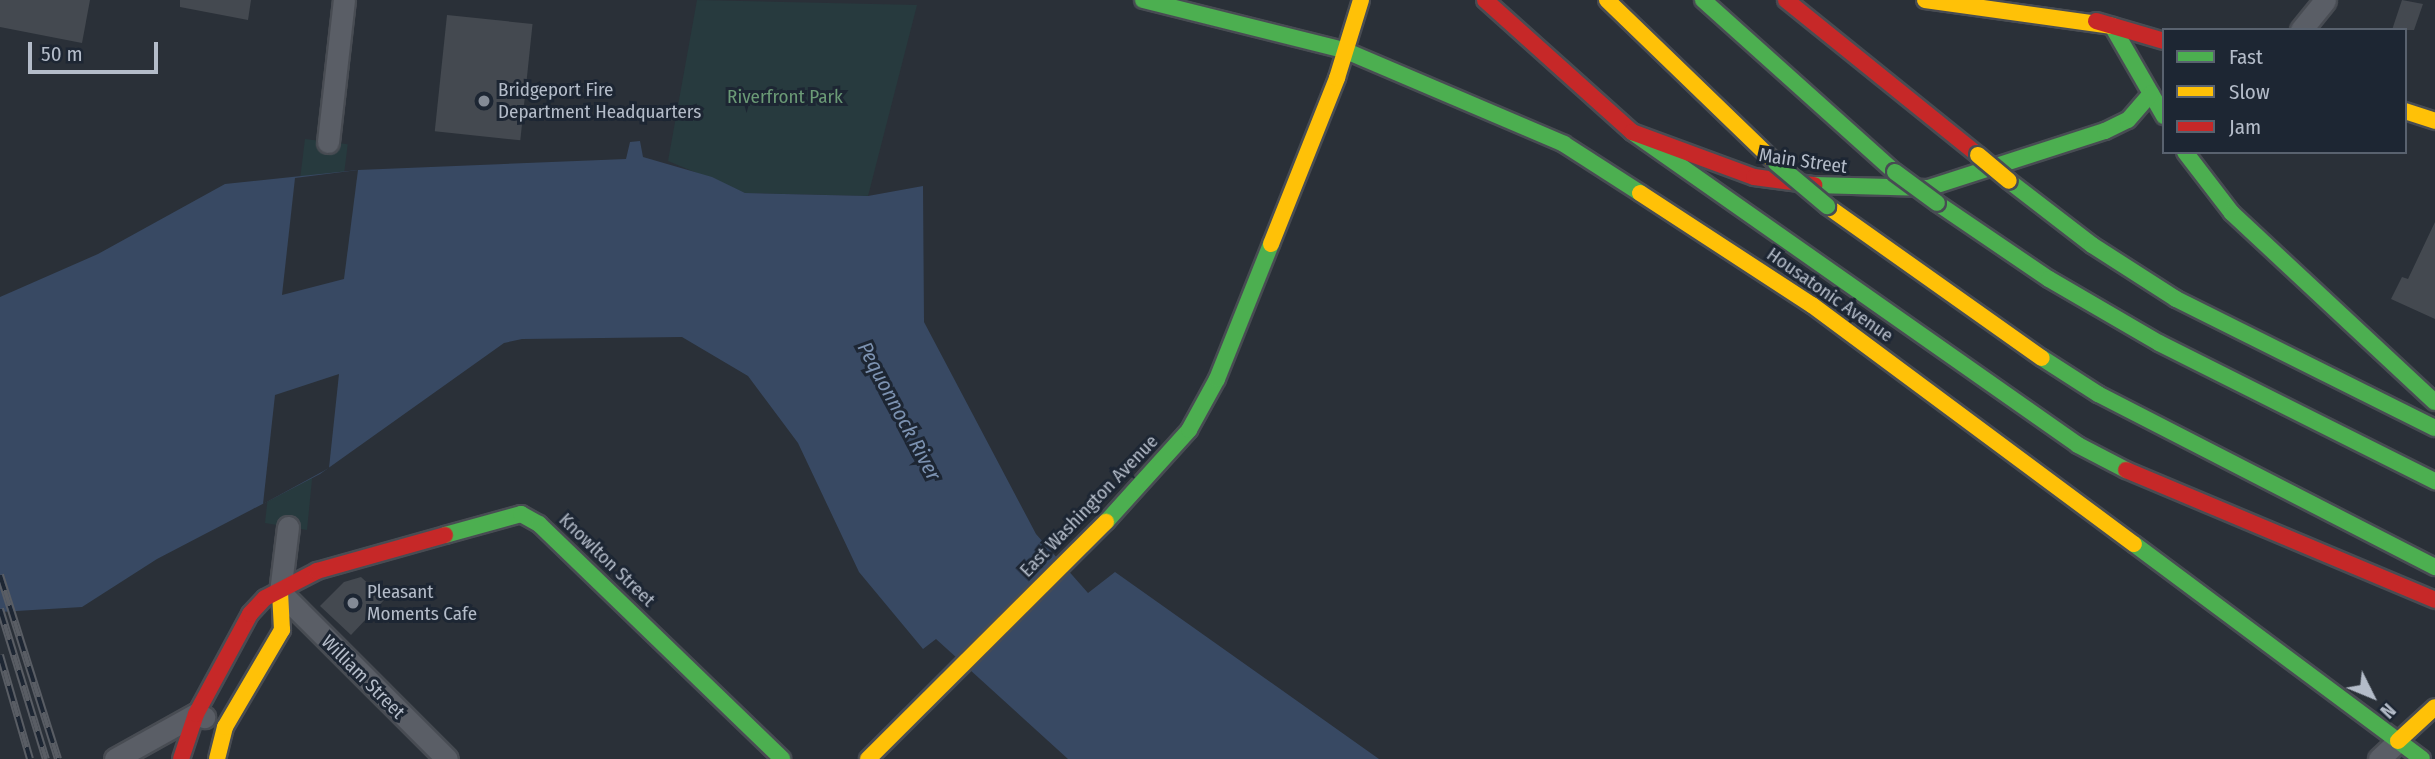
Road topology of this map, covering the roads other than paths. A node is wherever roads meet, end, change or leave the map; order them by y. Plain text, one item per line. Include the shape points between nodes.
1 (344, 0) edge
2 (1143, 0) edge
3 (1361, 0) edge
4 (1485, 0) edge
5 (1607, 0) edge
6 (1703, 0) edge
7 (1786, 0) edge
8 (2034, 0) edge
9 (2325, 0) edge
10 (1938, 1) edge
11 (2112, 26) junction
12 (2303, 28) edge
13 (2162, 40) edge
14 (1344, 50) junction
15 (2162, 79) edge
16 (2151, 94) junction
17 (2407, 112) edge
18 (2162, 113) edge
19 (2435, 121) edge
20 (1632, 132) junction
21 (328, 142) dead end
22 (2187, 154) edge
23 (2435, 402) edge
24 (2435, 428) edge
25 (2435, 481) edge
26 (288, 527) dead end
27 (2435, 567) edge
28 (281, 592) junction
29 (2435, 600) edge
30 (2435, 706) edge
31 (195, 713) junction
32 (225, 727) junction
33 (2398, 741) junction
34 (114, 759) edge
35 (181, 759) edge
36 (217, 759) edge
37 (447, 759) edge
38 (782, 759) edge
39 (867, 759) edge
40 (2379, 759) edge
41 (2422, 759) edge

1 - 21 street
2 - 14 main road, Housatonic Avenue
3 - 14 main road, East Washington Avenue
4 - 20 main road, Main Street
5 - 27 main road, bridge via 1776,163 1827,206 1994,327 2098,394
6 - 25 main road, bridge via 1795,88 1895,172 2049,279 2159,343
7 - 24 main road, bridge via 2092,245 2176,299
8 - 11 main road
9 - 12 street
10 - 11 main road
11 - 13 main road
11 - 16 main road
14 - 33 main road, Housatonic Avenue via 1564,144 1667,208 1812,305
14 - 39 main road, East Washington Avenue via 1217,379 1189,430 1148,481
15 - 16 main road, Main Street
16 - 18 main road
16 - 20 main road, Main Street via 2128,120 2105,131 1928,188 1845,190 1754,177
17 - 19 main road
20 - 29 main road via 1880,310 2108,462
22 - 23 main road via 2232,214
26 - 28 street
28 - 31 main road, Knowlton Street via 250,614
28 - 32 main road via 282,631
28 - 37 street, William Street
28 - 38 main road, Knowlton Street via 317,571 521,514 540,524
30 - 33 main road
31 - 32 street
31 - 34 street
31 - 35 main road, Knowlton Street
32 - 36 main road
33 - 40 street
33 - 41 main road, Housatonic Avenue

